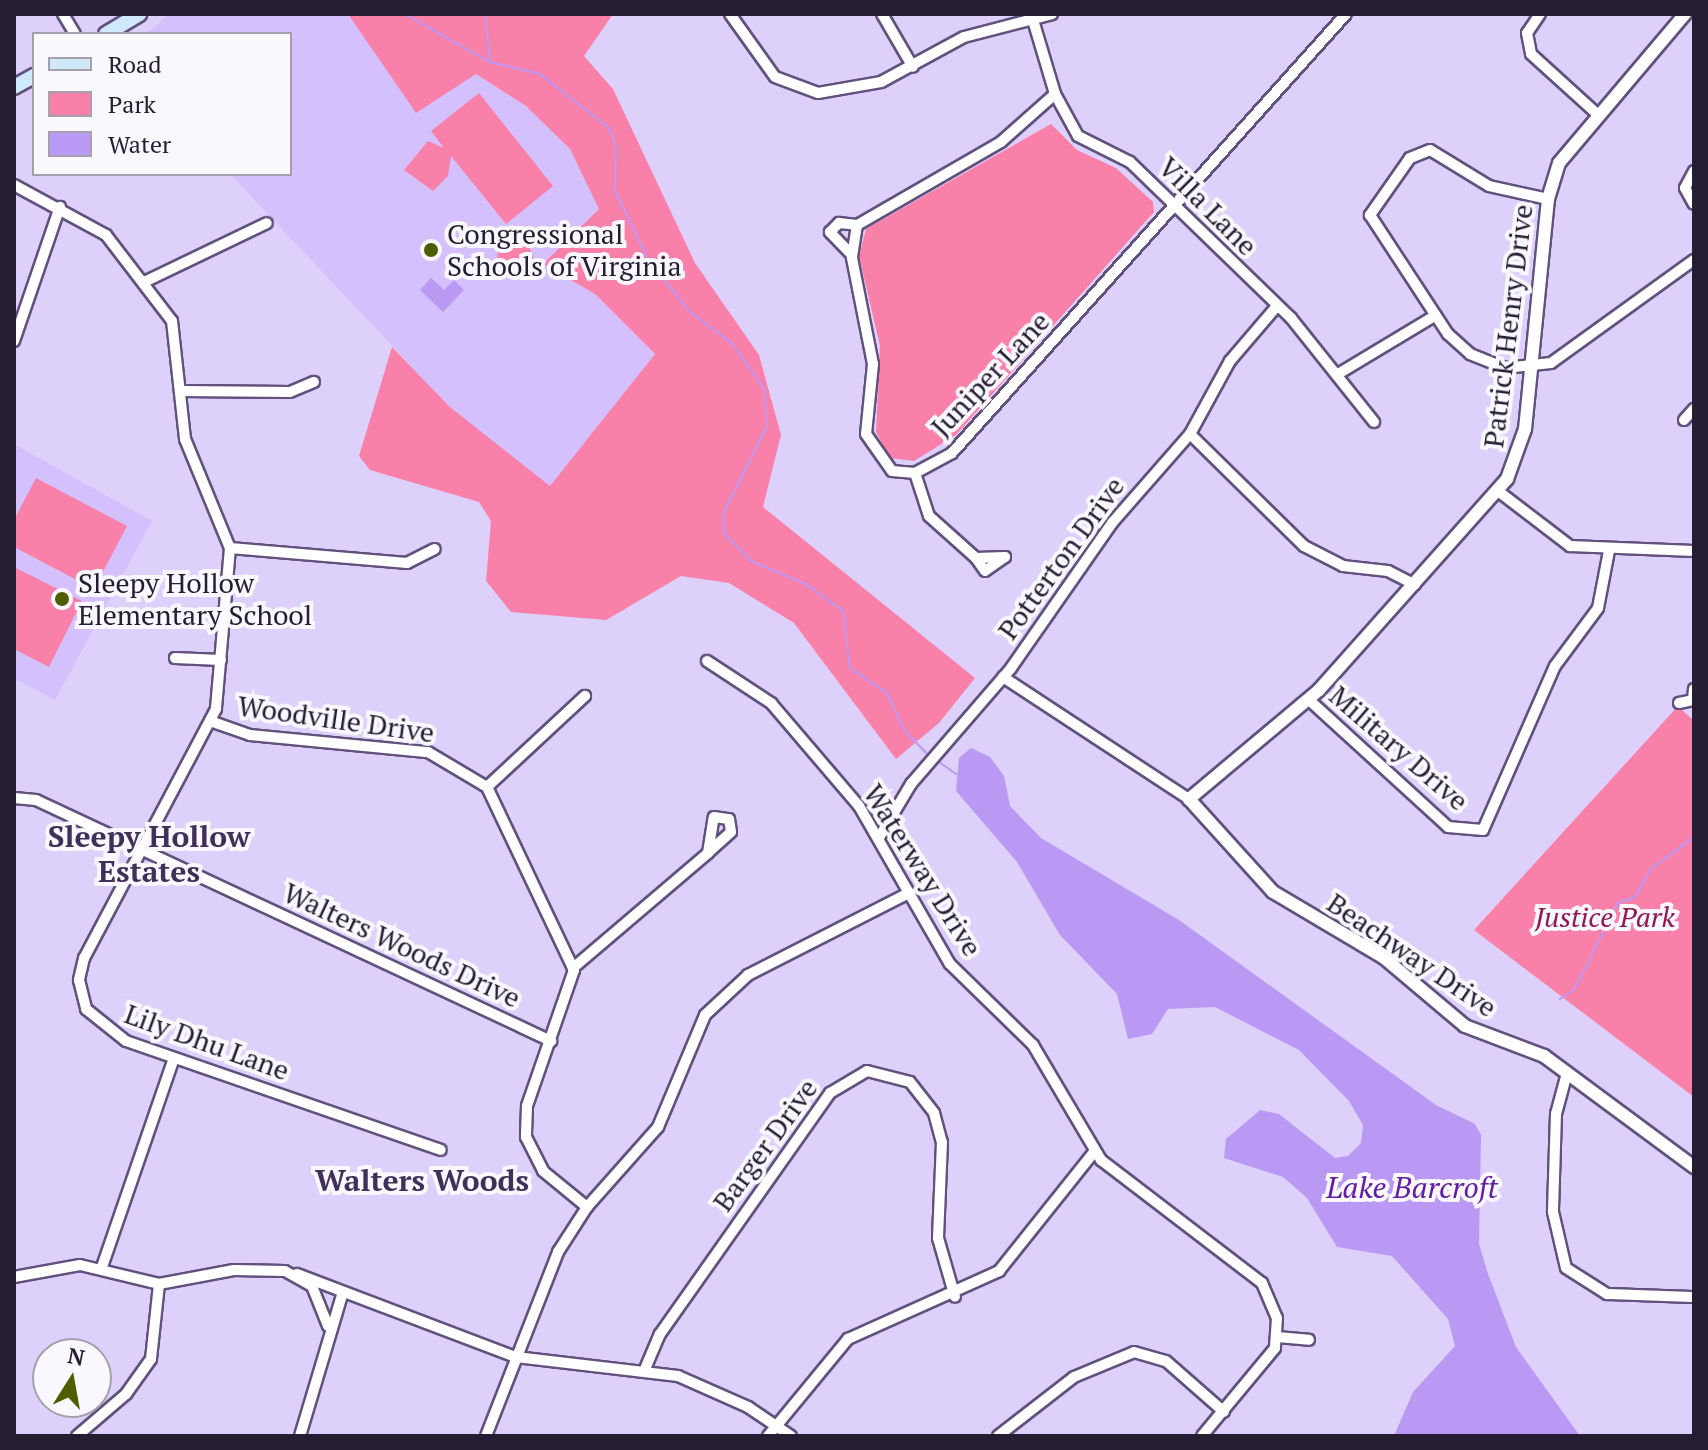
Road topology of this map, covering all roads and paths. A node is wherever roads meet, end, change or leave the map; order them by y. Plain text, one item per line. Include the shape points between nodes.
1 (63, 14) edge
2 (139, 14) edge
3 (730, 14) edge
4 (882, 14) edge
5 (1052, 14) edge
6 (1346, 14) edge
7 (1540, 14) edge
8 (1685, 14) edge
9 (1033, 20) junction
10 (74, 32) edge
11 (109, 32) edge
12 (913, 67) junction
13 (32, 77) edge
14 (14, 87) edge
15 (1055, 94) junction
16 (1596, 113) junction
17 (1694, 171) edge
18 (14, 185) edge
19 (1548, 199) junction
20 (1694, 204) edge
21 (1173, 206) junction
22 (60, 207) junction
23 (267, 223) dead end
24 (857, 225) junction
25 (852, 255) junction
26 (1694, 260) edge
27 (144, 282) junction
28 (1277, 306) junction
29 (1436, 315) junction
30 (14, 341) edge
31 (1532, 369) junction
32 (1338, 374) junction
33 (314, 382) dead end
34 (181, 391) junction
35 (1694, 409) edge
36 (1684, 420) dead end
37 (1374, 422) dead end
38 (1190, 434) junction
39 (915, 473) junction
40 (1498, 491) junction
41 (230, 548) junction
42 (435, 549) dead end
43 (1609, 551) junction
44 (1694, 551) edge
45 (976, 558) dead end
46 (1415, 585) junction
47 (175, 658) dead end
48 (221, 660) junction
49 (707, 661) dead end
50 (1003, 677) junction
51 (585, 696) dead end
52 (1694, 697) edge
53 (1308, 699) junction
54 (1679, 703) dead end
55 (210, 721) junction
56 (487, 787) junction
57 (14, 798) edge
58 (1189, 799) junction
59 (880, 836) junction
60 (142, 850) junction
61 (708, 853) dead end
62 (909, 893) junction
63 (573, 968) junction
64 (551, 1041) junction
65 (174, 1058) junction
66 (1567, 1073) junction
67 (441, 1150) dead end
68 (1094, 1152) junction
69 (1694, 1167) edge
70 (587, 1207) junction
71 (102, 1267) junction
72 (297, 1274) junction
73 (14, 1277) edge
74 (159, 1284) junction
75 (343, 1292) junction
76 (955, 1297) junction
77 (1694, 1297) edge
78 (328, 1326) junction
79 (1277, 1337) junction
80 (1309, 1340) dead end
81 (516, 1357) junction
82 (645, 1369) junction
83 (1224, 1412) junction
84 (776, 1425) junction
85 (89, 1432) edge
86 (77, 1436) edge
87 (300, 1436) edge
88 (486, 1436) edge
89 (768, 1436) edge
90 (791, 1436) edge
91 (998, 1436) edge
92 (1202, 1436) edge

1 - 10 street
2 - 11 main road
3 - 12 street via 775,77 801,92 870,85
4 - 12 street
5 - 9 street
6 - 21 street, Juniper Lane
7 - 16 street via 1527,33 1531,54
8 - 16 street, Patrick Henry Drive
9 - 12 street via 964,37
9 - 15 street, Villa Lane
13 - 14 main road
15 - 21 street, Villa Lane via 1083,141 1130,162
15 - 24 street via 1010,136
16 - 19 street, Patrick Henry Drive via 1566,149
17 - 20 street via 1685,188
18 - 22 street
19 - 29 street via 1489,186 1437,150 1410,158 1374,198 1371,224 1412,270
19 - 31 street, Patrick Henry Drive
21 - 28 street, Villa Lane
21 - 39 street, Juniper Lane via 974,430 945,459
22 - 27 street via 106,235
22 - 30 street
23 - 27 street
24 - 25 street
24 - 25 street via 839,223 830,232
25 - 39 street via 872,348 866,434 885,468
26 - 31 street via 1560,357
27 - 34 street via 179,338
28 - 32 street, Villa Lane
28 - 38 street, Potterton Drive via 1230,361
29 - 31 street via 1470,354
29 - 32 street
31 - 40 street, Patrick Henry Drive via 1521,447
32 - 37 street, Villa Lane
33 - 34 street via 290,392
34 - 41 street via 185,439
35 - 36 street
38 - 46 street via 1319,555
38 - 50 street, Potterton Drive via 1112,523
39 - 45 street via 929,516
40 - 43 street via 1556,539
40 - 46 street, Patrick Henry Drive
41 - 42 street via 407,563
41 - 48 street, Lily Dhu Lane
43 - 44 street
43 - 53 street, Military Drive via 1598,608 1555,666 1483,830 1448,827
46 - 53 street, Patrick Henry Drive
47 - 48 street
48 - 55 street, Lily Dhu Lane
49 - 59 street, Waterway Drive via 771,703
50 - 58 street, Beachway Drive
50 - 59 street, Potterton Drive via 911,784
51 - 56 street
52 - 54 street
53 - 58 street, Patrick Henry Drive
55 - 56 street, Woodville Drive via 250,735 428,752
55 - 60 street, Lily Dhu Lane
56 - 63 street
57 - 60 street, Walters Woods Drive via 36,800
58 - 66 street, Beachway Drive via 1273,892 1383,957 1465,1026 1534,1051
59 - 62 street, Waterway Drive
60 - 64 street, Walters Woods Drive
60 - 65 street, Lily Dhu Lane via 84,958 81,993 105,1030
61 - 63 street
62 - 68 street, Waterway Drive via 950,964 1033,1045
62 - 70 street via 728,989 705,1015 649,1142
63 - 64 street
64 - 70 street via 527,1106 526,1137 543,1171
65 - 67 street, Lily Dhu Lane
65 - 71 street
66 - 69 street, Beachway Drive
66 - 77 street via 1556,1114 1553,1212 1566,1268 1607,1294
68 - 76 street via 999,1271
68 - 79 street, Waterway Drive via 1254,1273 1275,1310
70 - 81 street via 558,1252
71 - 73 street via 55,1267
71 - 74 street
72 - 74 street via 244,1270
72 - 75 street
72 - 78 street via 318,1295
74 - 85 street via 151,1359
75 - 78 street
75 - 81 street
76 - 82 street, Barger Drive via 938,1238 942,1142 934,1113 910,1082 867,1071 830,1093 660,1334
76 - 84 street via 848,1339
78 - 87 street
79 - 80 street
79 - 83 street via 1264,1370
81 - 82 street
81 - 88 street
82 - 84 street via 715,1390
83 - 91 street via 1166,1361 1134,1352 1074,1377
83 - 92 street
84 - 89 street
84 - 90 street
85 - 86 street

